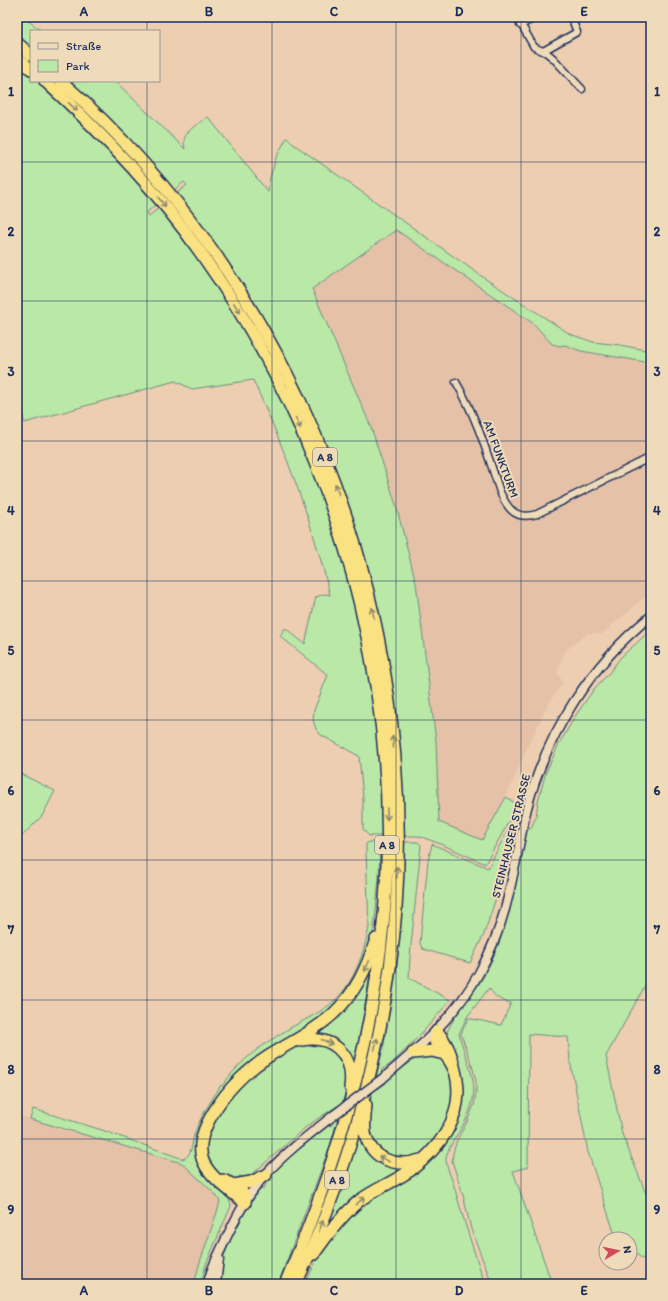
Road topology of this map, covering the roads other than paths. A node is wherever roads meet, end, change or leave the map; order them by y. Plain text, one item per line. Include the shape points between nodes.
1 (516, 17) edge
2 (538, 17) edge
3 (571, 17) edge
4 (520, 25) junction
5 (17, 43) edge
6 (543, 51) junction
7 (30, 54) edge
8 (17, 58) edge
9 (30, 68) edge
10 (46, 82) edge
11 (62, 82) edge
12 (582, 89) dead end
13 (456, 382) dead end
14 (651, 457) edge
15 (651, 616) edge
16 (384, 916) junction
17 (437, 1031) junction
18 (290, 1044) junction
19 (413, 1053) junction
20 (444, 1054) junction
21 (456, 1074) junction
22 (367, 1082) junction
23 (344, 1125) junction
24 (422, 1160) junction
25 (214, 1175) junction
26 (266, 1175) junction
27 (234, 1185) junction
28 (245, 1203) junction
29 (221, 1249) junction
30 (298, 1279) edge
31 (208, 1284) edge
32 (216, 1284) edge
33 (285, 1284) edge

1 - 4 street
2 - 4 street
3 - 6 street via 577,32
4 - 6 street via 534,47
5 - 7 highway
6 - 12 street
8 - 9 highway
10 -> 16 highway, A 8 via 115,149 174,217 200,252 261,349 311,452 353,573 371,655 382,735 386,801
22 -> 11 highway, A 8 via 379,1031 392,946 396,910 398,806 393,734 382,655 350,526 316,434 287,373 229,274 155,176 110,127
13 - 14 street, AM FUNKTURM via 478,425 504,501 521,516 537,514
15 - 17 main road, STEINHAUSER STRASSE via 614,650 595,673 566,715 549,746 528,808 505,910 493,943 478,975
16 -> 18 highway via 361,978 347,999 322,1023
16 - 23 highway, A 8 via 368,1026
17 - 19 main road, STEINHAUSER STRASSE
17 - 20 highway via 434,1036 435,1044
17 - 21 highway via 450,1050
18 -> 23 highway via 305,1040 321,1040 332,1044 343,1054 349,1067 350,1083
18 - 25 highway via 262,1060 244,1075 211,1116 201,1148 203,1162
19 - 20 highway via 432,1051
19 - 26 main road, STEINHAUSER STRASSE, bridge via 297,1144
20 - 21 highway
21 - 24 highway via 458,1094 449,1128 439,1144
24 -> 22 highway via 406,1164 392,1163 372,1149 365,1128
30 -> 22 highway, A 8 via 324,1218 350,1144
23 - 33 highway, A 8 via 320,1196
30 -> 24 highway via 328,1234 349,1210
25 - 27 highway
25 - 28 highway
26 - 27 highway via 251,1182
26 - 28 main road, STEINHAUSER STRASSE
27 - 28 highway via 243,1192
28 - 29 main road, STEINHAUSER STRASSE
29 - 31 main road, STEINHAUSER STRASSE
29 - 32 main road

